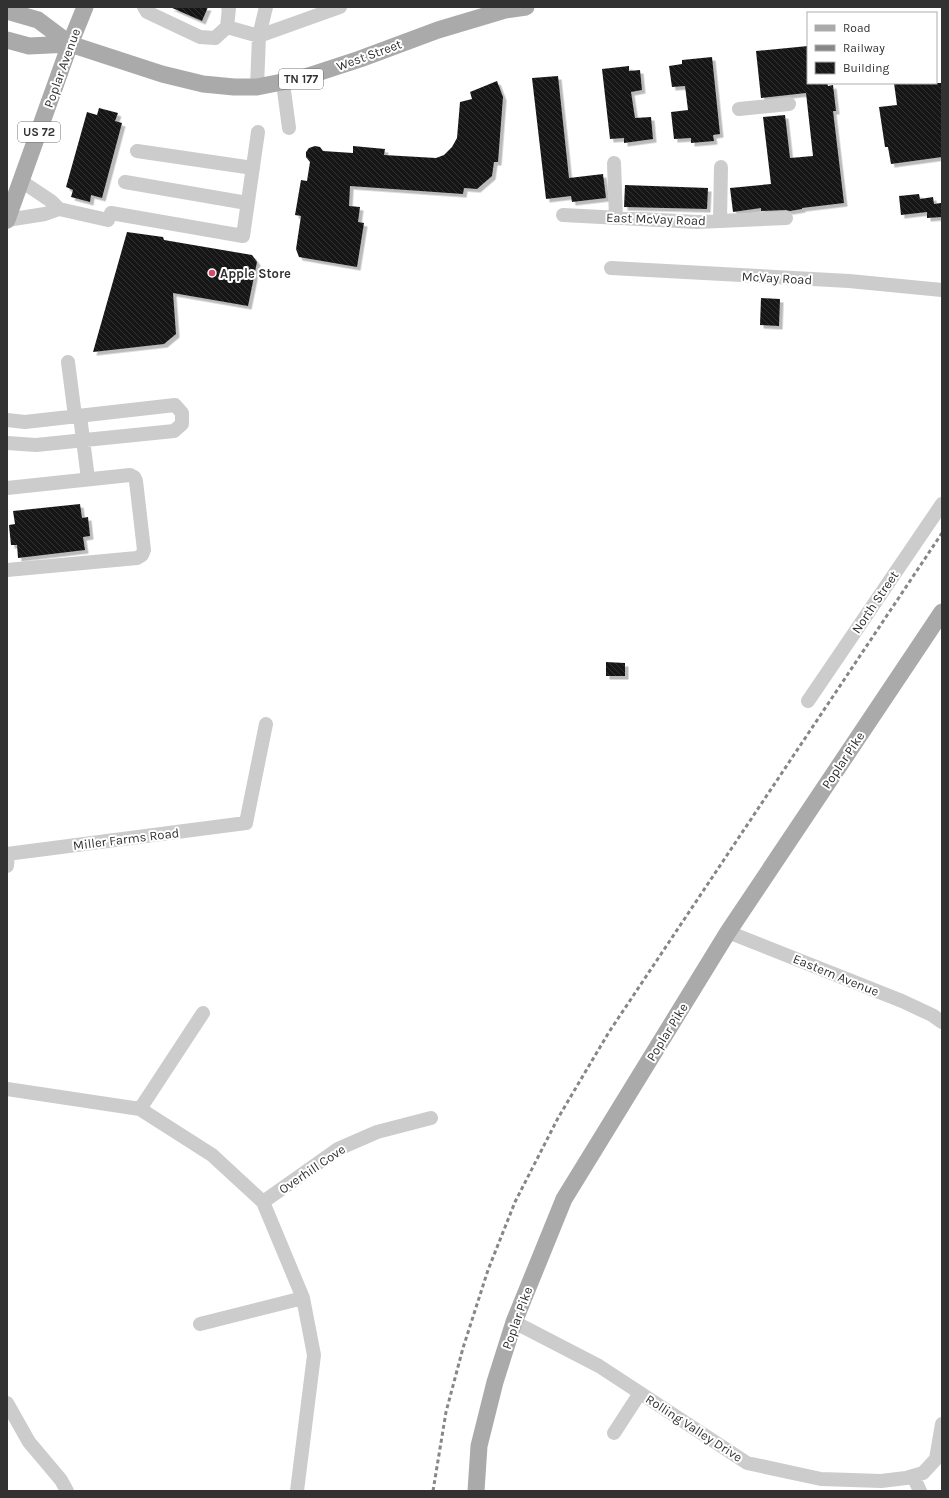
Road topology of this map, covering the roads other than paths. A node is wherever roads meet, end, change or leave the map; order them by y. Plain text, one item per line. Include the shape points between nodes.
1 (85, 7) edge
2 (144, 7) edge
3 (228, 7) edge
4 (266, 7) edge
5 (340, 7) edge
6 (526, 7) edge
7 (505, 8) edge
8 (7, 11) edge
9 (227, 27) junction
10 (259, 36) junction
11 (7, 40) edge
12 (70, 44) junction
13 (283, 83) junction
14 (257, 86) junction
15 (790, 104) dead end
16 (739, 109) dead end
17 (289, 128) dead end
18 (258, 132) dead end
19 (137, 151) dead end
20 (614, 163) dead end
21 (721, 167) dead end
22 (253, 168) junction
23 (21, 181) junction
24 (125, 182) dead end
25 (248, 203) junction
26 (59, 210) junction
27 (563, 215) dead end
28 (616, 218) junction
29 (786, 218) dead end
30 (7, 220) edge
31 (720, 221) junction
32 (611, 268) dead end
33 (942, 290) edge
34 (68, 362) dead end
35 (77, 416) junction
36 (7, 420) edge
37 (83, 440) junction
38 (7, 443) edge
39 (88, 478) junction
40 (7, 488) edge
41 (942, 504) edge
42 (7, 570) edge
43 (942, 612) edge
44 (808, 701) dead end
45 (266, 724) dead end
46 (7, 854) edge
47 (7, 866) edge
48 (728, 932) junction
49 (203, 1013) dead end
50 (942, 1022) edge
51 (7, 1089) edge
52 (140, 1109) junction
53 (431, 1118) dead end
54 (263, 1202) junction
55 (303, 1298) junction
56 (514, 1322) junction
57 (200, 1324) dead end
58 (640, 1393) junction
59 (7, 1403) edge
60 (942, 1424) edge
61 (614, 1433) dead end
62 (913, 1476) junction
63 (67, 1491) edge
64 (297, 1491) edge
65 (476, 1491) edge
66 (920, 1491) edge

1 - 12 main road, Poplar Avenue / US 72
2 - 9 street via 147,12 200,37 215,38
3 - 9 street
4 - 10 street
5 - 10 street
6 - 7 main road, West Street / TN 177
7 - 13 main road, West Street / TN 177
8 - 12 main road via 38,20
9 - 10 street
10 - 14 street
11 - 12 main road via 29,46
12 - 14 main road, West Street / TN 177 via 162,74 203,84
12 - 23 main road, Poplar Avenue / US 72
13 - 14 main road, West Street / TN 177
13 - 17 street
15 - 16 street
18 - 22 street
19 - 22 street
20 - 28 street
21 - 31 street, East McVay Road
22 - 25 street
23 - 26 street via 51,201
23 - 30 main road, Poplar Avenue / US 72
24 - 25 street
25 - 26 street via 243,236
26 - 30 street
27 - 28 street, East McVay Road
28 - 31 street, East McVay Road
29 - 31 street
32 - 33 street, McVay Road
34 - 35 street
35 - 36 street via 25,422
35 - 37 street
35 - 37 street via 175,405 182,413 182,424 174,431
37 - 38 street via 36,445
37 - 39 street
39 - 40 street
39 - 42 street via 94,480 130,475 134,477 144,550 142,555 137,558
41 - 44 street, North Street
43 - 48 main road, Poplar Pike
45 - 46 street, Miller Farms Road via 246,823
46 - 47 street
48 - 50 street, Eastern Avenue via 902,1000
48 - 56 main road, Poplar Pike via 564,1199
49 - 52 street
51 - 52 street
52 - 54 street via 212,1155
53 - 54 street, Overhill Cove via 377,1132 338,1149
54 - 55 street
55 - 57 street
55 - 64 street via 314,1355
56 - 58 street, Rolling Valley Drive via 599,1366
56 - 65 main road, Poplar Pike via 479,1446
58 - 61 street, Rolling Valley Drive
58 - 62 street, Rolling Valley Drive via 746,1463 821,1479 881,1481
59 - 63 street via 29,1442
60 - 62 street, Rolling Valley Drive via 936,1459 923,1473
62 - 66 street

